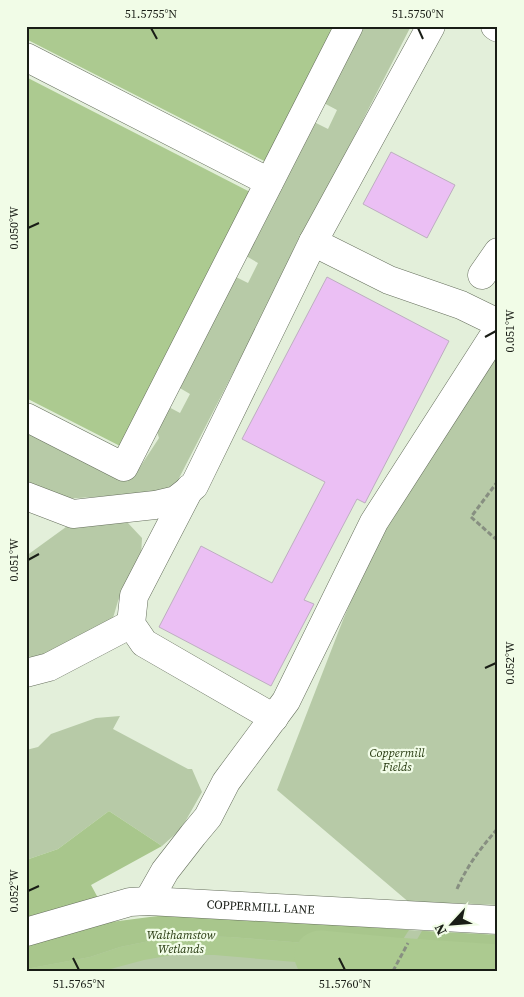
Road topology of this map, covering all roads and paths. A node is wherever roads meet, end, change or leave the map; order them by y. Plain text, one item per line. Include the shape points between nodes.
1 (349, 26) edge
2 (431, 26) edge
3 (26, 58) edge
4 (269, 182) junction
5 (314, 242) junction
6 (498, 252) edge
7 (482, 275) dead end
8 (498, 323) edge
9 (498, 329) edge
10 (26, 417) edge
11 (498, 481) edge
12 (190, 488) junction
13 (26, 496) edge
14 (498, 541) edge
15 (131, 624) junction
16 (26, 673) edge
17 (274, 718) junction
18 (498, 828) edge
19 (148, 900) junction
20 (446, 917) junction
21 (498, 920) edge
22 (26, 932) edge
23 (404, 948) dead end
24 (393, 971) edge

1 - 4 street
2 - 5 street
3 - 4 street
4 - 10 street via 124,467
5 - 8 street via 389,280 461,305
5 - 12 street via 194,486
6 - 7 street
9 - 17 street via 374,522 286,701
11 - 14 path via 471,518
12 - 13 street via 176,500 155,505 73,514
12 - 15 street via 134,596
15 - 16 street via 49,667
15 - 17 street via 144,643
17 - 19 street via 226,782 208,817 165,871
18 - 20 path via 462,876
19 - 20 street, COPPERMILL LANE
19 - 22 street, COPPERMILL LANE via 130,902
20 - 21 street, COPPERMILL LANE
23 - 24 path

